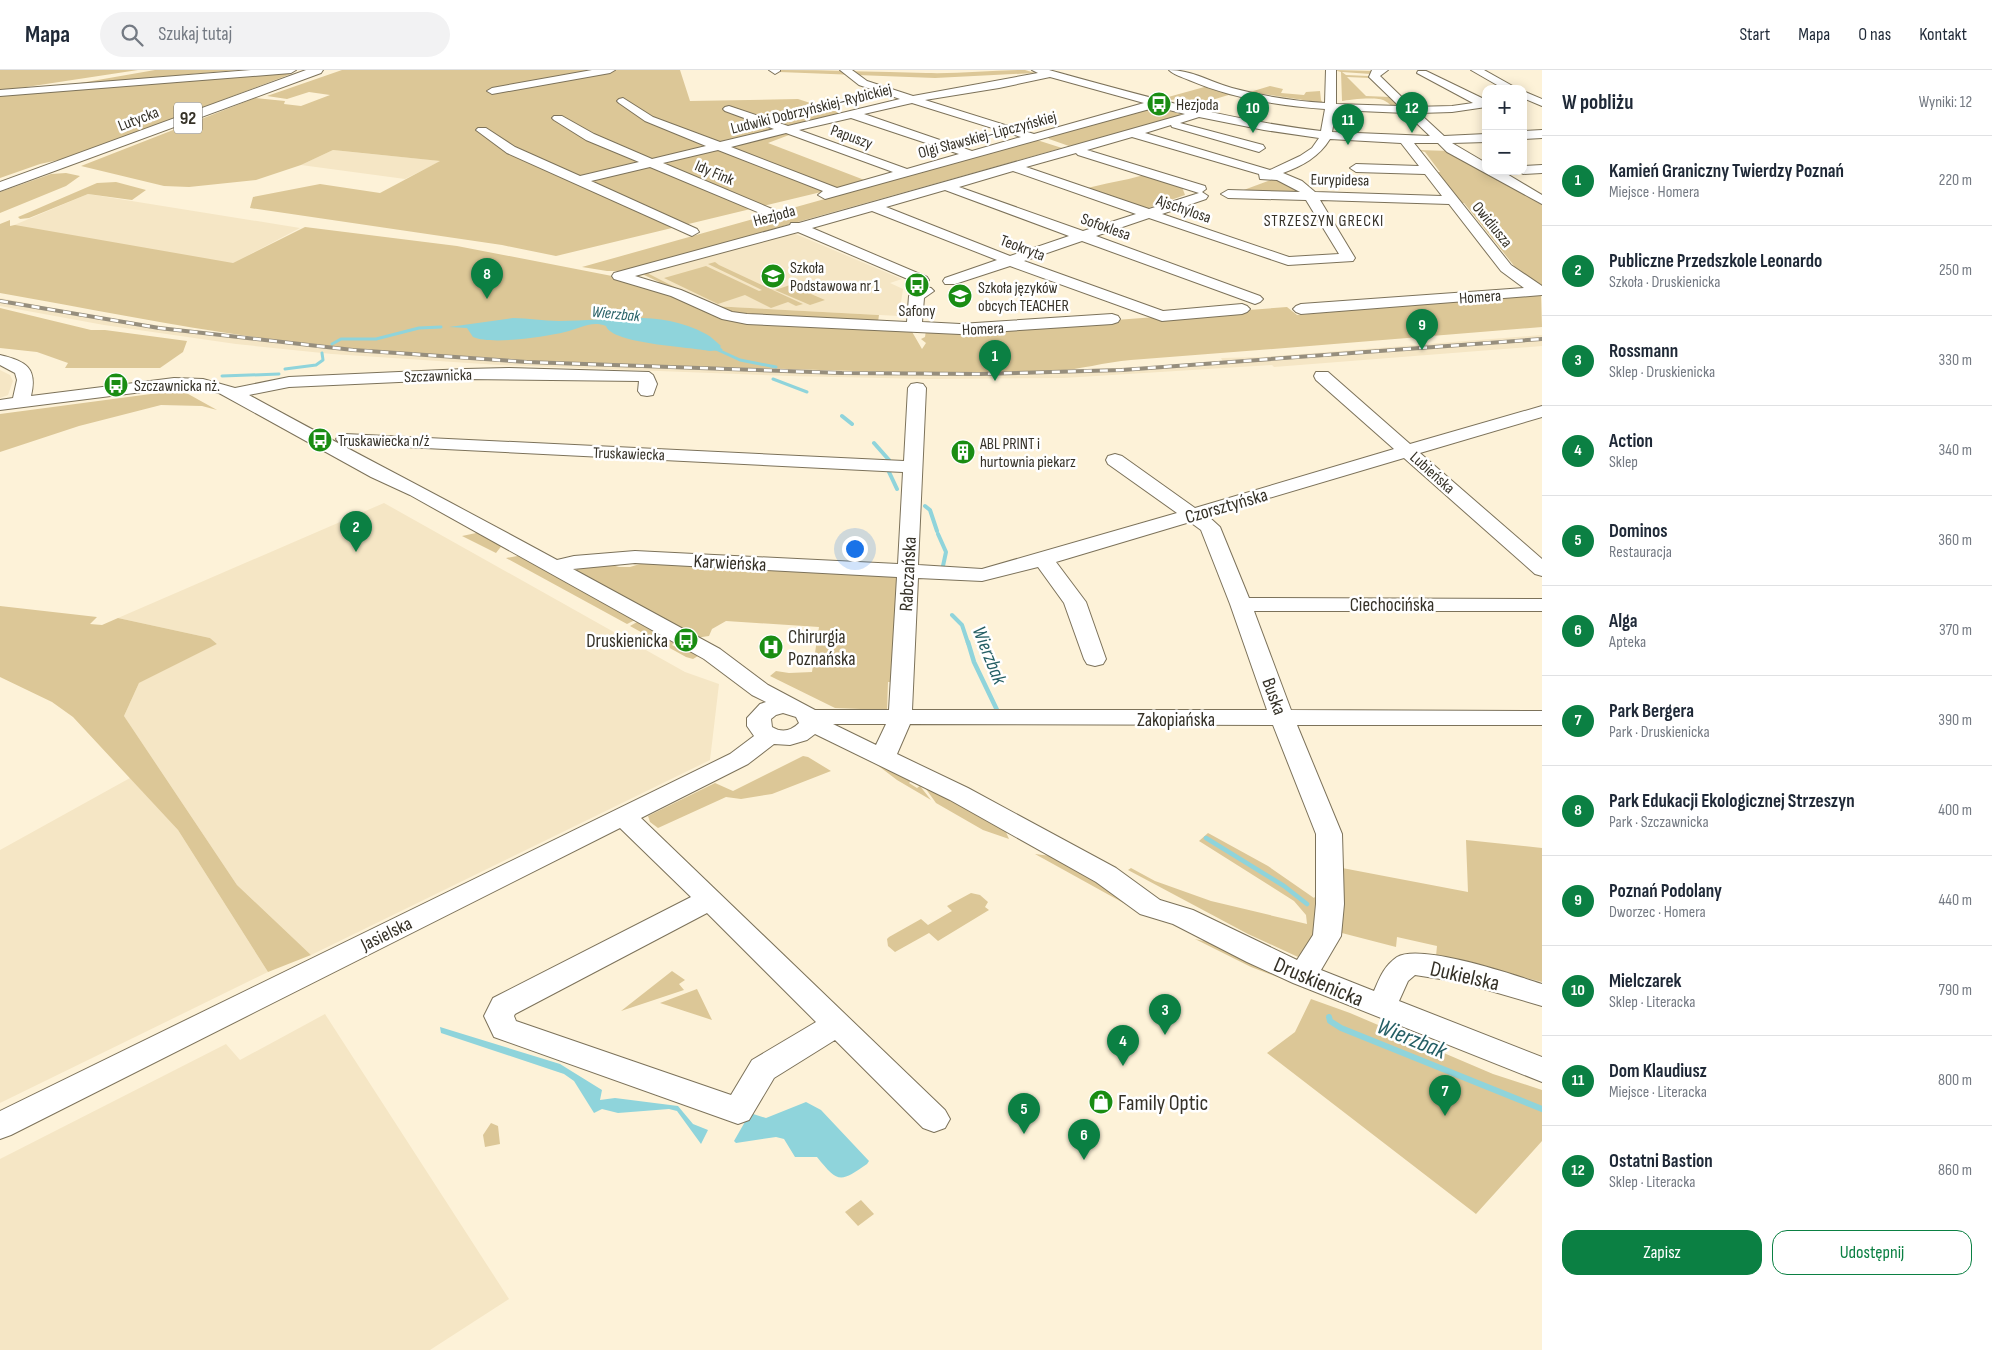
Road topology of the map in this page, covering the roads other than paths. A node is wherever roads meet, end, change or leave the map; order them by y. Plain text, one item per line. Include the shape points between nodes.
1 (147, 70) edge
2 (290, 70) edge
3 (317, 70) edge
4 (610, 70) edge
5 (845, 70) edge
6 (1077, 70) edge
7 (1174, 70) edge
8 (1331, 70) edge
9 (1476, 70) edge
10 (1045, 72) edge
11 (1422, 73) dead end
12 (1380, 75) edge
13 (1505, 85) edge
14 (34, 90) junction
15 (492, 91) dead end
16 (0, 93) edge
17 (1542, 94) edge
18 (1527, 96) edge
19 (1527, 97) edge
20 (913, 100) junction
21 (623, 101) dead end
22 (1158, 103) junction
23 (1482, 103) edge
24 (1542, 103) edge
25 (1482, 104) edge
26 (1331, 107) junction
27 (729, 109) dead end
28 (1409, 110) junction
29 (852, 114) junction
30 (1198, 114) junction
31 (558, 118) dead end
32 (1168, 122) junction
33 (482, 130) dead end
34 (786, 130) junction
35 (1133, 132) junction
36 (1542, 134) edge
37 (1326, 135) junction
38 (1527, 135) edge
39 (1036, 138) junction
40 (1482, 139) edge
41 (1409, 144) junction
42 (1446, 144) junction
43 (720, 146) junction
44 (1259, 148) dead end
45 (1078, 151) junction
46 (973, 155) junction
47 (651, 163) junction
48 (1482, 166) edge
49 (1013, 167) junction
50 (1356, 168) dead end
51 (1542, 168) edge
52 (1429, 170) junction
53 (1527, 170) edge
54 (907, 173) junction
55 (1270, 174) junction
56 (1499, 175) edge
57 (580, 180) junction
58 (945, 186) junction
59 (0, 187) edge
60 (1214, 191) junction
61 (1311, 196) junction
62 (1452, 200) junction
63 (1542, 200) edge
64 (873, 207) junction
65 (767, 212) dead end
66 (1150, 215) junction
67 (796, 226) junction
68 (692, 232) dead end
69 (1084, 237) junction
70 (1011, 261) junction
71 (619, 276) joint
72 (924, 285) junction
73 (1539, 291) joint
74 (1255, 299) dead end
75 (1301, 309) dead end
76 (1242, 310) dead end
77 (1112, 319) dead end
78 (914, 328) junction
79 (0, 360) edge
80 (1322, 376) dead end
81 (645, 384) dead end
82 (917, 388) dead end
83 (234, 393) junction
84 (20, 402) junction
85 (0, 405) edge
86 (1542, 410) edge
87 (345, 439) dead end
88 (1408, 451) junction
89 (1116, 460) dead end
90 (913, 467) junction
91 (1194, 514) junction
92 (1043, 559) junction
93 (554, 567) junction
94 (1542, 570) edge
95 (907, 572) junction
96 (1241, 604) junction
97 (1542, 605) edge
98 (1094, 659) dead end
99 (1283, 718) junction
100 (1542, 718) edge
101 (900, 719) junction
102 (790, 722) junction
103 (883, 757) junction
104 (623, 816) junction
105 (710, 898) junction
106 (1303, 975) junction
107 (1542, 995) edge
108 (1381, 1007) junction
109 (836, 1026) junction
110 (1542, 1070) edge
111 (934, 1120) dead end
112 (0, 1126) edge

1 - 14 street
2 - 14 street
3 - 59 main road, Lutycka / 92
4 - 15 street
5 - 20 street, Eurypidesa via 863,83
6 - 10 street, Ludwiki Dobrzyńskiej-Rybickiej
7 - 26 street via 1241,92
8 - 26 street
9 - 13 street
10 - 20 street, Ludwiki Dobrzyńskiej-Rybickiej via 1008,84 946,91
10 - 22 street
11 - 23 street
12 - 28 street
14 - 16 street
17 - 18 street
19 - 24 street
20 - 29 street, Ludwiki Dobrzyńskiej-Rybickiej
20 - 39 street, Eurypidesa
21 - 43 street via 649,119
22 - 30 street
22 - 39 street, Olgi Sławskiej-Lipczyńskiej
25 - 28 street
26 - 28 street
26 - 37 street
27 - 34 street, Papuszy
28 - 42 street
29 - 34 street, Ludwiki Dobrzyńskiej-Rybickiej
29 - 46 street
30 - 32 street, Hezjoda
30 - 37 street
31 - 47 street, Idy Fink via 579,132
32 - 35 street, Hezjoda
32 - 44 street
33 - 57 street via 511,150
34 - 43 street, Ludwiki Dobrzyńskiej-Rybickiej
34 - 54 street, Papuszy
35 - 45 street, Hezjoda
35 - 55 street
36 - 38 street
37 - 41 street
37 - 55 street via 1323,144 1309,157
39 - 45 street, Eurypidesa
39 - 46 street, Olgi Sławskiej-Lipczyńskiej
40 - 42 street
41 - 42 street
41 - 52 street, Owidiusza
42 - 48 street
43 - 47 street, Ludwiki Dobrzyńskiej-Rybickiej
43 - 54 street, Olgi Sławskiej-Lipczyńskiej via 830,193
45 - 49 street, Hezjoda
45 - 60 street, Eurypidesa
46 - 54 street, Olgi Sławskiej-Lipczyńskiej
47 - 57 street, Ludwiki Dobrzyńskiej-Rybickiej
47 - 65 street, Idy Fink
49 - 58 street, Hezjoda
49 - 66 street, Ajschylosa
50 - 52 street
51 - 53 street
52 - 62 street, Owidiusza
55 - 60 street
55 - 61 street via 1297,184
56 - 63 street
57 - 68 street
58 - 64 street, Hezjoda
58 - 69 street, Sofoklesa
60 - 61 street, Eurypidesa
60 - 66 street
61 - 62 street, Eurypidesa
61 - 66 street, Ajschylosa via 1348,258 1288,261
62 - 73 street, Owidiusza via 1506,268
64 - 67 street, Hezjoda
64 - 70 street, Teokryta
66 - 69 street
67 - 71 street, Hezjoda
67 - 72 street
69 - 70 street
69 - 74 street, Sofoklesa
70 - 72 street via 950,281 954,285 950,290 942,292
70 - 76 street, Teokryta via 1162,316
71 - 78 street, Homera via 676,293 734,317
72 - 78 street via 917,296
73 - 75 street, Homera
77 - 78 street, Homera via 965,329
79 - 84 street via 18,367 26,375
80 - 88 street, Lubieńska
81 - 83 street, Szczawnicka via 509,373 289,382
82 - 90 street, Rabczańska
83 - 84 street via 196,383
83 - 93 street
84 - 85 street
86 - 88 street, Czorsztyńska
87 - 90 street, Truskawiecka
88 - 91 street, Czorsztyńska
88 - 94 street, Lubieńska
89 - 91 street, Buska
90 - 95 street, Rabczańska
91 - 92 street, Czorsztyńska
91 - 96 street, Buska via 1210,527
92 - 95 street, Czorsztyńska via 982,575
92 - 98 street via 1075,602
93 - 95 street, Karwieńska via 574,562 644,557
93 - 102 street via 712,654 749,682
95 - 101 street, Rabczańska
96 - 97 street, Ciechocińska
96 - 99 street, Buska
99 - 100 street, Zakopiańska
99 - 101 street, Zakopiańska
99 - 106 street, Buska via 1329,834 1330,904 1326,936
101 - 102 street, Zakopiańska
101 - 103 street, Rabczańska
102 - 103 street, Druskienicka via 820,741
102 - 104 street, Jasielska via 739,759
103 - 106 street, Druskienicka via 959,794 1106,875 1150,906 1183,917
104 - 105 street
104 - 112 street, Jasielska
105 - 109 street
105 - 109 street via 504,1006 499,1016 505,1029 738,1111 763,1069
106 - 108 street, Druskienicka
107 - 108 street, Dukielska via 1484,977 1426,964 1409,964 1396,974
108 - 110 street, Druskienicka
109 - 111 street

